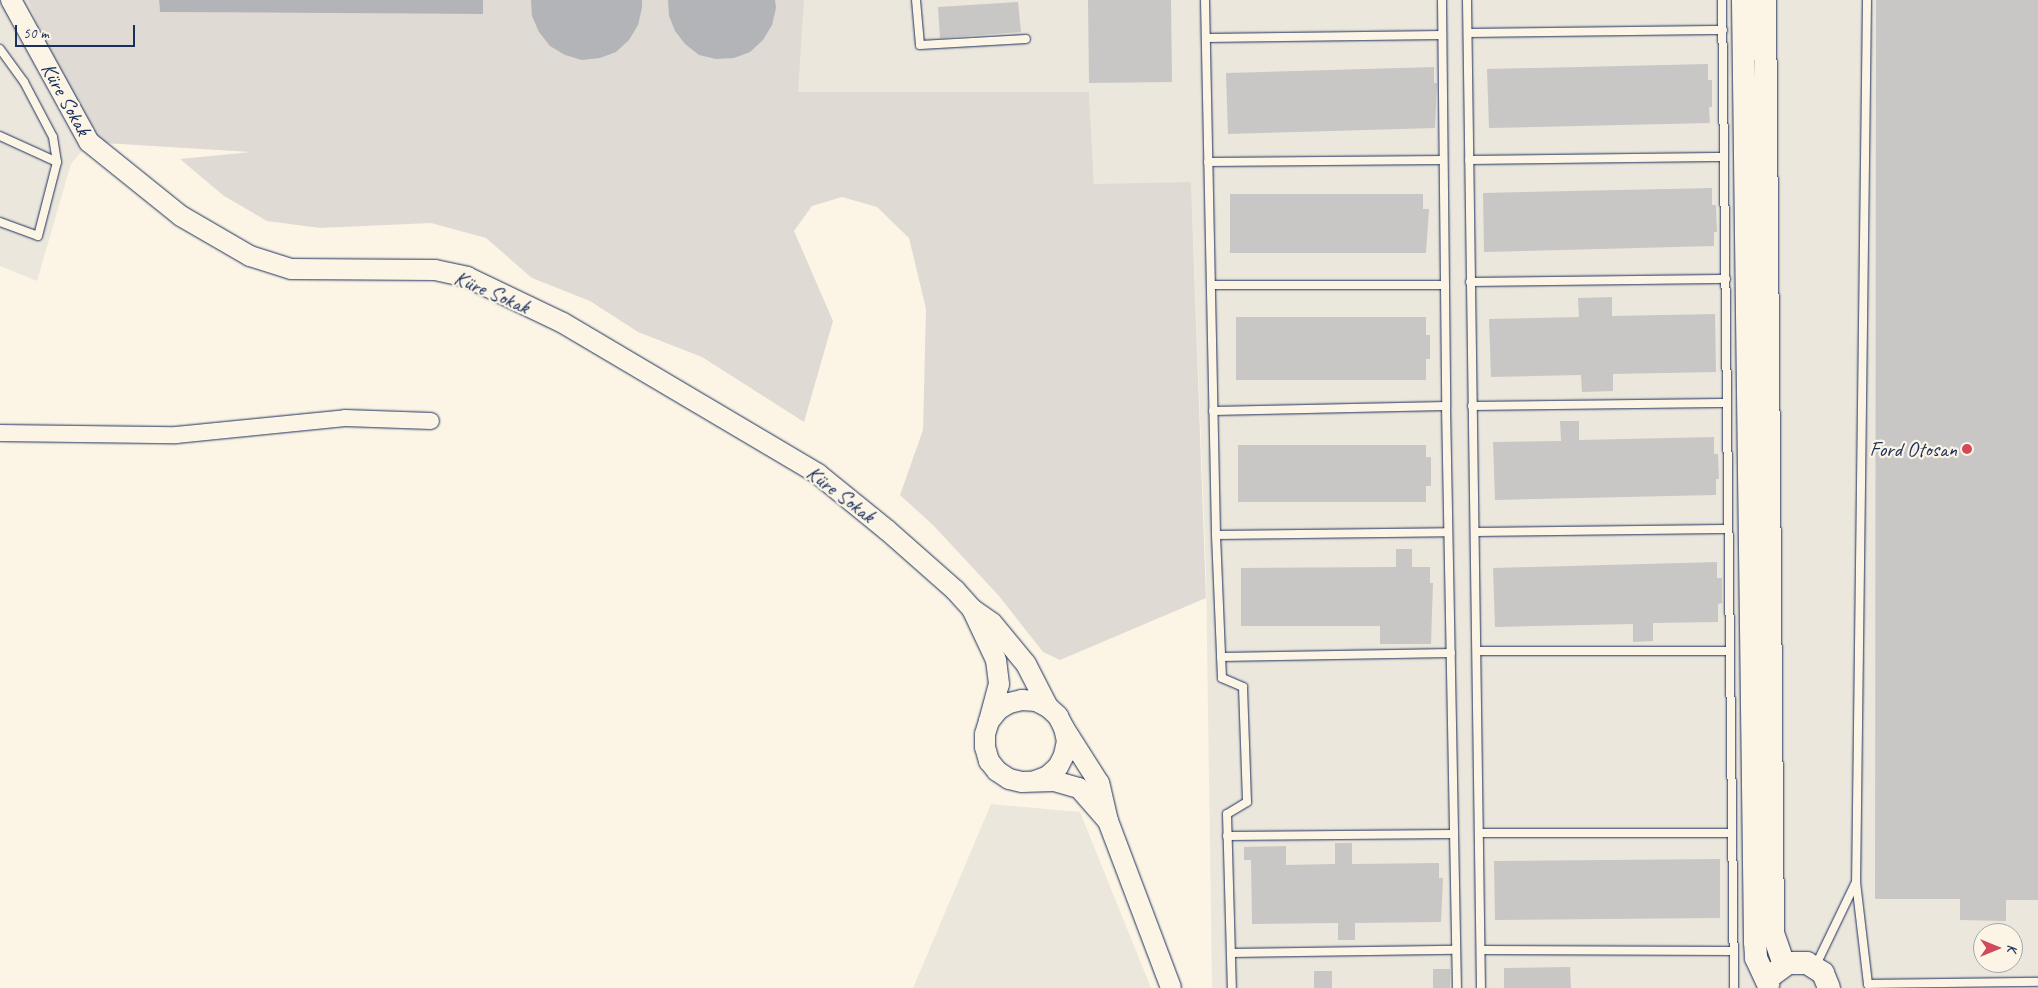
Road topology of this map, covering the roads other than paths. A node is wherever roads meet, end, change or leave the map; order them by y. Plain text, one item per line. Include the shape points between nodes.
1 (11, 0) edge
2 (916, 0) edge
3 (1205, 0) edge
4 (1442, 0) edge
5 (1467, 0) edge
6 (1722, 0) edge
7 (1743, 0) edge
8 (1765, 0) edge
9 (1867, 0) edge
10 (1723, 30) junction
11 (1468, 33) junction
12 (1442, 35) junction
13 (1206, 38) junction
14 (1026, 39) dead end
15 (0, 49) edge
16 (0, 136) edge
17 (1724, 157) junction
18 (1443, 160) junction
19 (1469, 160) junction
20 (57, 162) junction
21 (1208, 162) junction
22 (0, 222) edge
23 (1726, 279) junction
24 (1470, 282) junction
25 (1445, 284) junction
26 (1210, 285) junction
27 (1727, 403) junction
28 (1446, 406) junction
29 (1472, 406) junction
30 (1214, 411) junction
31 (431, 421) dead end
32 (0, 434) edge
33 (1728, 528) junction
34 (1448, 532) junction
35 (1475, 532) junction
36 (1216, 535) junction
37 (972, 608) junction
38 (1477, 651) junction
39 (1730, 651) junction
40 (1451, 653) junction
41 (1221, 657) junction
42 (1048, 706) junction
43 (989, 721) junction
44 (1064, 728) junction
45 (1036, 782) junction
46 (1108, 821) junction
47 (1480, 833) junction
48 (1732, 833) junction
49 (1454, 834) junction
50 (1227, 836) junction
51 (1856, 882) junction
52 (1456, 950) junction
53 (1481, 950) junction
54 (1734, 951) junction
55 (1230, 953) junction
56 (1784, 965) junction
57 (1816, 967) junction
58 (2038, 982) edge
59 (1767, 986) edge
60 (1171, 988) edge
61 (1232, 988) edge
62 (1457, 988) edge
63 (1481, 988) edge
64 (1734, 988) edge
65 (1829, 988) edge

1 - 37 street, Küre Sokak via 89,142 181,216 250,256 291,269 435,270 467,277 563,323 818,474 887,530
2 - 14 lane via 920,45
3 - 13 lane
4 - 12 lane
5 - 11 lane
6 - 10 lane
7 - 59 main road via 1755,942 1756,958
8 - 56 main road via 1773,933
9 - 51 lane
10 - 11 lane
10 - 17 lane
11 - 19 lane
12 - 13 lane
12 - 18 lane
13 - 21 lane
15 - 20 lane via 24,82 53,137
16 - 20 lane
17 - 19 lane
17 - 23 lane
18 - 21 lane
18 - 25 lane
19 - 24 lane
20 - 22 lane via 38,236
21 - 26 lane
23 - 24 lane
23 - 27 lane
24 - 29 lane
25 - 26 lane
25 - 28 lane
26 - 30 lane
27 - 29 lane
27 - 33 lane
28 - 30 lane
28 - 34 lane
29 - 35 lane
30 - 36 lane
31 - 32 street via 345,418 176,435
33 - 35 lane
33 - 39 lane
34 - 36 lane
34 - 40 lane
35 - 38 lane
36 - 41 lane
37 - 42 street via 992,623 1026,664
37 - 43 street via 996,660 999,684
38 - 39 lane
38 - 47 lane
39 - 48 lane
40 - 41 lane
40 - 49 lane
41 - 50 lane via 1222,678 1243,686 1244,696 1247,802 1227,814
42 - 43 street via 1036,701 1009,703
42 - 44 street
43 - 45 street via 985,734 989,761 1009,779
44 - 45 street via 1067,741 1058,767
44 - 46 street via 1099,783
45 - 46 street via 1054,781 1079,788
46 - 60 street
47 - 48 lane
47 - 53 lane
48 - 54 lane
49 - 50 lane
49 - 52 lane
50 - 55 lane
51 - 57 lane
51 - 58 lane via 1868,984
52 - 55 lane
52 - 62 lane
53 - 54 lane
53 - 63 lane
54 - 64 lane
55 - 61 lane
56 - 57 main road via 1797,962
56 - 59 main road via 1772,975
57 - 65 main road via 1823,973

